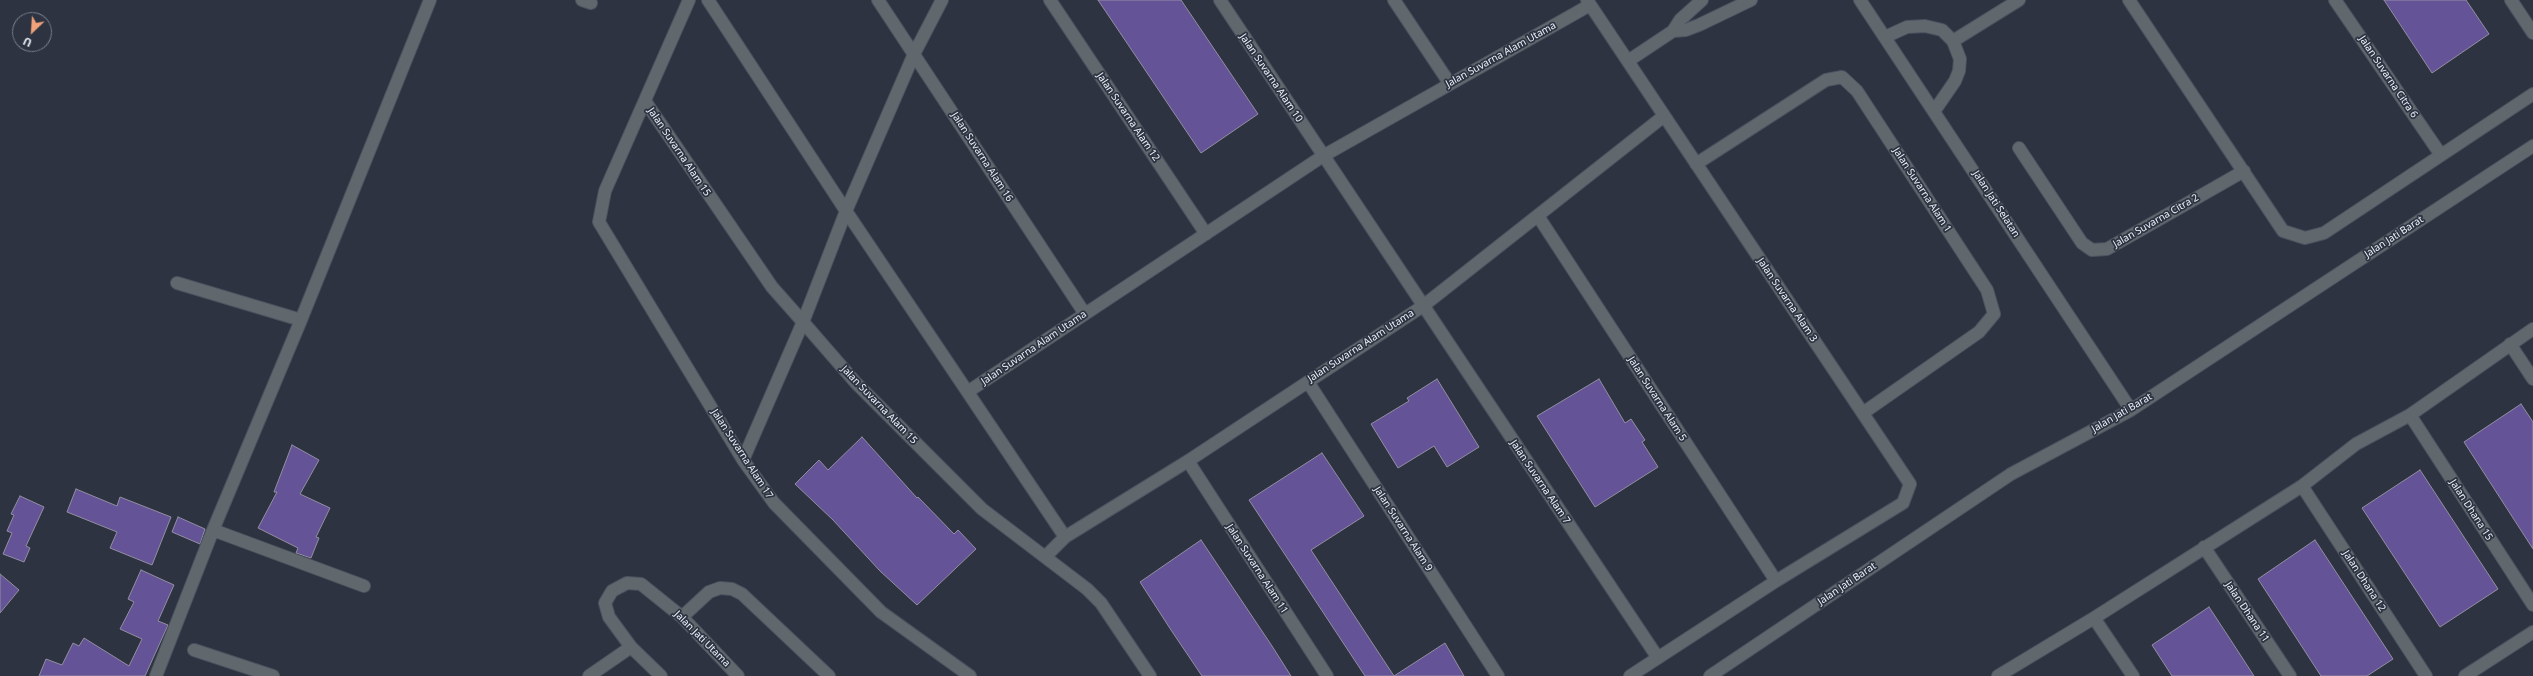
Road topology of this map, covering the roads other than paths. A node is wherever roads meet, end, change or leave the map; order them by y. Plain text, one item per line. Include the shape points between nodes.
1 (430, 0) edge
2 (689, 0) edge
3 (708, 0) edge
4 (878, 0) edge
5 (942, 0) edge
6 (1050, 0) edge
7 (1220, 0) edge
8 (1394, 0) edge
9 (1702, 0) edge
10 (1751, 0) edge
11 (1860, 0) edge
12 (2019, 0) edge
13 (2129, 0) edge
14 (2335, 0) edge
15 (2511, 0) edge
16 (1588, 2) edge
17 (1673, 31) junction
18 (2533, 34) edge
19 (1885, 37) junction
20 (1953, 42) junction
21 (914, 54) junction
22 (1628, 61) junction
23 (1450, 84) junction
24 (2533, 94) edge
25 (645, 101) junction
26 (1935, 110) junction
27 (1664, 116) junction
28 (2533, 146) edge
29 (2020, 148) dead end
30 (2441, 155) junction
31 (1323, 156) junction
32 (1696, 164) junction
33 (2244, 171) junction
34 (846, 211) junction
35 (1538, 216) junction
36 (1206, 234) junction
37 (177, 283) dead end
38 (1423, 306) junction
39 (1085, 314) junction
40 (301, 320) junction
41 (803, 322) junction
42 (2533, 329) edge
43 (2510, 344) junction
44 (2533, 379) edge
45 (1308, 382) junction
46 (969, 391) junction
47 (2131, 410) junction
48 (1862, 413) junction
49 (2410, 415) junction
50 (743, 460) junction
51 (1188, 461) junction
52 (2302, 486) junction
53 (212, 530) junction
54 (1065, 537) junction
55 (2204, 547) junction
56 (1045, 557) junction
57 (1776, 581) junction
58 (364, 586) dead end
59 (2533, 605) edge
60 (682, 617) junction
61 (2094, 618) junction
62 (2533, 632) edge
63 (631, 647) junction
64 (194, 650) dead end
65 (1658, 658) junction
66 (156, 676) edge
67 (273, 676) edge
68 (589, 676) edge
69 (661, 676) edge
70 (738, 676) edge
71 (829, 676) edge
72 (970, 676) edge
73 (1150, 676) edge
74 (1327, 676) edge
75 (1498, 676) edge
76 (1630, 676) edge
77 (1710, 676) edge
78 (1998, 676) edge
79 (2133, 676) edge
80 (2290, 676) edge
81 (2426, 676) edge
82 (2465, 676) edge

1 - 40 street
2 - 25 street
3 - 34 street
4 - 21 street, Jalan Suvarna Alam 16
5 - 21 street
6 - 36 street, Jalan Suvarna Alam 12
7 - 31 street, Jalan Suvarna Alam 10
8 - 23 street
9 - 17 street via 1680,20
10 - 17 street via 1699,25
11 - 19 street, Jalan Jati Selatan
12 - 20 street
13 - 33 street
14 - 30 street, Jalan Suvarna Citra 6
15 - 18 street
16 - 22 street, Jalan Suvarna Alam 3
16 - 23 street, Jalan Suvarna Alam Utama
17 - 22 street
19 - 20 street via 1907,27 1925,26 1942,30
19 - 26 street, Jalan Jati Selatan
20 - 26 street via 1960,58 1959,71
21 - 34 street
21 - 39 street, Jalan Suvarna Alam 16
22 - 27 street, Jalan Suvarna Alam 3
23 - 31 street, Jalan Suvarna Alam Utama
24 - 30 street
25 - 41 street, Jalan Suvarna Alam 15 via 772,287
25 - 50 street, Jalan Suvarna Alam 17 via 605,191 599,222
26 - 47 street, Jalan Jati Selatan
27 - 32 street, Jalan Suvarna Alam 3
27 - 35 street, Jalan Suvarna Alam Utama
28 - 47 street, Jalan Jati Barat
29 - 33 street, Jalan Suvarna Citra 2 via 2082,242 2092,250 2108,249
30 - 33 street via 2324,233 2305,238 2284,231
31 - 36 street, Jalan Suvarna Alam Utama
31 - 38 street, Jalan Suvarna Alam 10
32 - 48 street, Jalan Suvarna Alam 3
32 - 48 street, Jalan Suvarna Alam 1 via 1826,80 1842,77 1857,91 1987,290 1994,314 1979,332
34 - 41 street
34 - 46 street
35 - 38 street, Jalan Suvarna Alam Utama
35 - 57 street, Jalan Suvarna Alam 5
36 - 39 street, Jalan Suvarna Alam Utama
37 - 40 street
38 - 45 street, Jalan Suvarna Alam Utama
38 - 65 street, Jalan Suvarna Alam 7
39 - 46 street, Jalan Suvarna Alam Utama
40 - 53 street
41 - 50 street
41 - 56 street, Jalan Suvarna Alam 15 via 856,383 982,510
42 - 43 street
43 - 44 street
43 - 49 street
45 - 51 street, Jalan Suvarna Alam Utama
45 - 75 street, Jalan Suvarna Alam 9
46 - 54 street
47 - 77 street, Jalan Jati Barat via 2011,474
48 - 57 street, Jalan Suvarna Alam 3 via 1910,484 1903,503
49 - 52 street via 2356,444
49 - 59 street, Jalan Dhana 15
50 - 72 street, Jalan Suvarna Alam 17 via 774,503 881,612
51 - 54 street, Jalan Suvarna Alam Utama
51 - 74 street, Jalan Suvarna Alam 11
52 - 55 street
52 - 81 street, Jalan Dhana 12
53 - 58 street
53 - 66 street
54 - 56 street, Jalan Suvarna Alam Utama
55 - 61 street
55 - 80 street, Jalan Dhana 11
56 - 73 street, Jalan Suvarna Alam 15 via 1087,589 1100,603
57 - 65 street
60 - 63 street, Jalan Jati Utama via 641,584 627,583 612,591 604,604 609,617
60 - 70 street, Jalan Jati Utama
60 - 71 street via 709,592 720,588 732,589 742,594
61 - 78 street
61 - 79 street
62 - 82 street
63 - 68 street
63 - 69 street, Jalan Jati Utama
64 - 67 street
65 - 76 street

